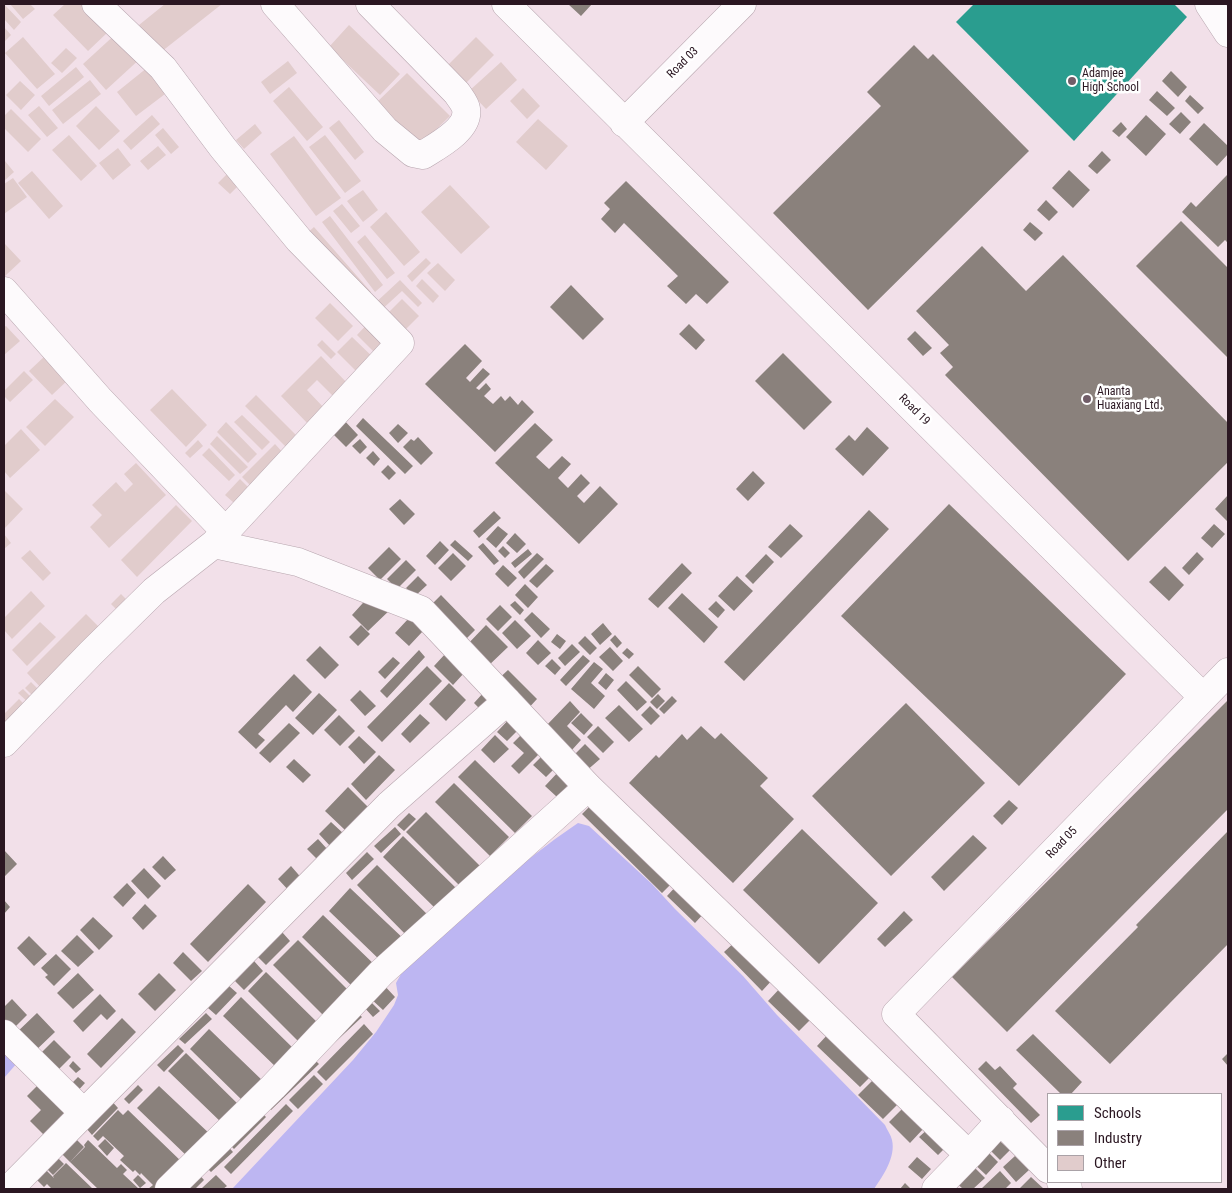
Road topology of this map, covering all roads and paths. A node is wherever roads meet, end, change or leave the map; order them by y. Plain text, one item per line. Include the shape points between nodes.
1 (96, 4) edge
2 (370, 4) edge
3 (506, 4) edge
4 (742, 4) edge
5 (1209, 4) edge
6 (287, 8) edge
7 (1228, 33) edge
8 (624, 122) junction
9 (4, 291) edge
10 (220, 538) junction
11 (1228, 672) edge
12 (1203, 697) junction
13 (507, 701) junction
14 (4, 743) edge
15 (588, 787) junction
16 (4, 1034) edge
17 (84, 1112) junction
18 (1001, 1120) junction
19 (968, 1155) junction
20 (1047, 1168) edge
21 (9, 1189) edge
22 (169, 1189) edge
23 (936, 1189) edge

1 - 10 street via 163,68 223,148 299,240 400,343
2 - 6 street via 465,105 464,124 423,155 413,153 385,130
3 - 8 street, Road 19
4 - 8 street, Road 03
5 - 7 street
8 - 12 street, Road 19
9 - 10 street
10 - 13 street via 298,562 421,610
10 - 14 street via 154,591
11 - 12 street, Road 05
12 - 18 street, Road 05 via 896,1014
13 - 15 street
13 - 17 street via 389,805
15 - 19 street
15 - 22 street via 381,973
16 - 17 street
17 - 21 street
18 - 19 street
18 - 20 street
19 - 23 street

